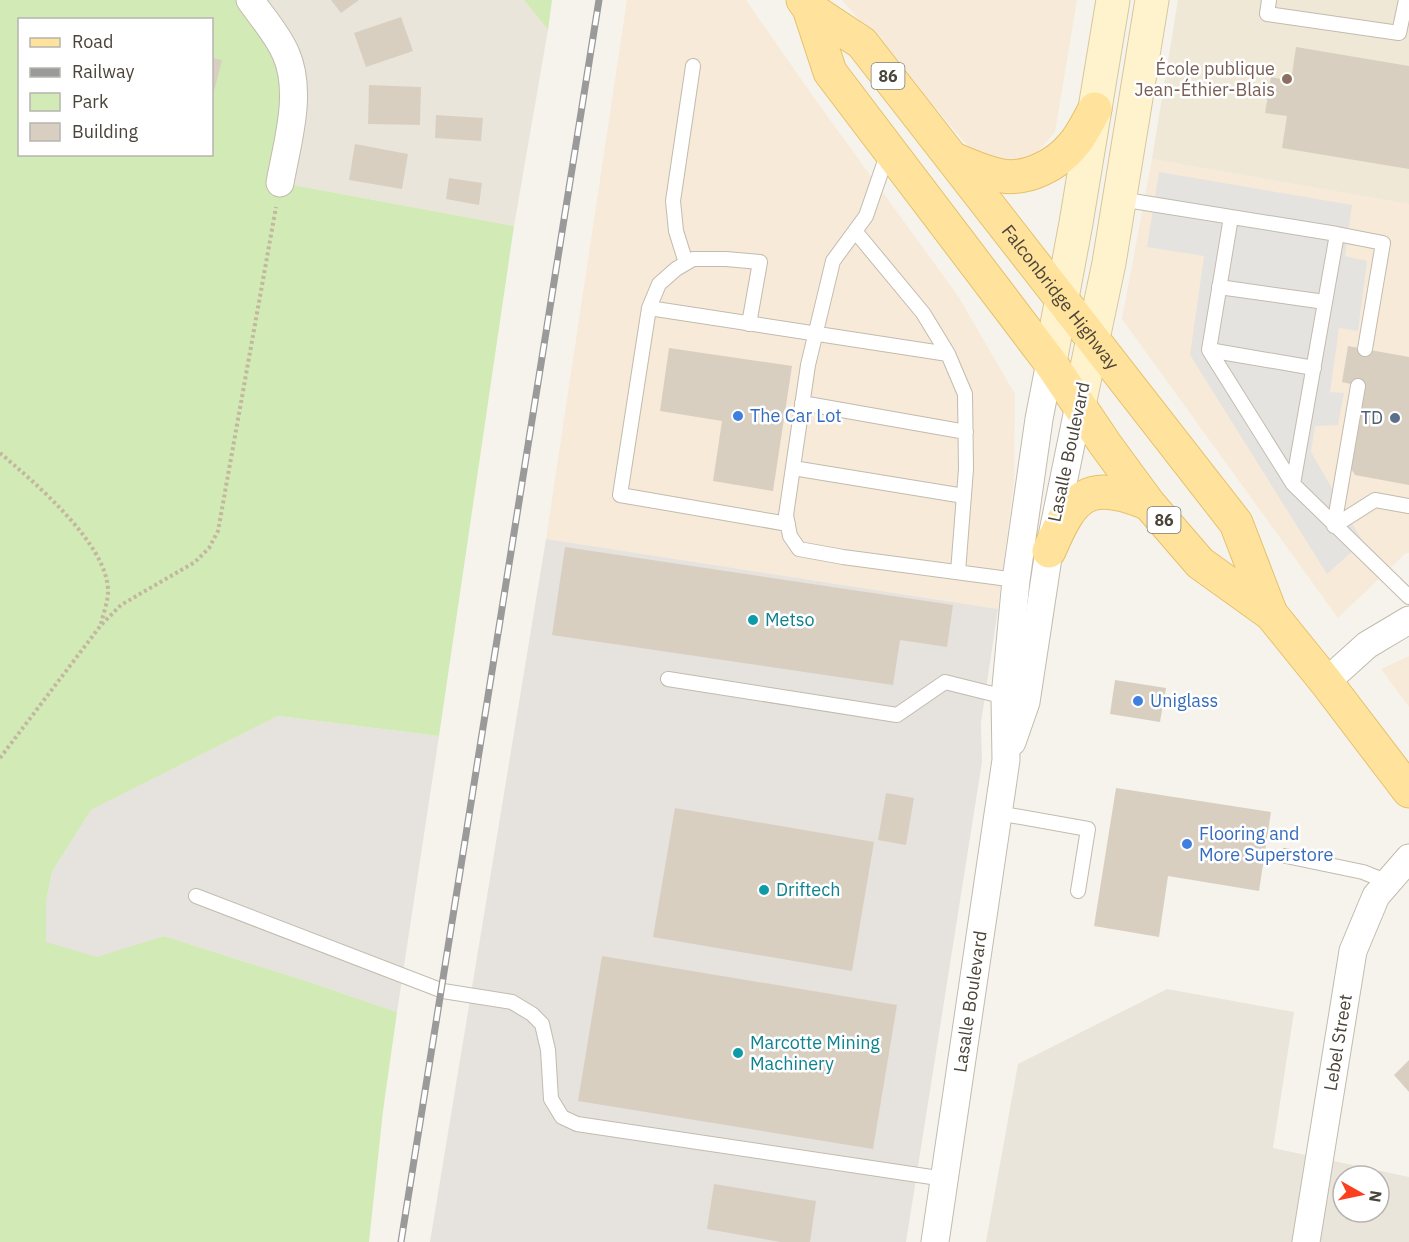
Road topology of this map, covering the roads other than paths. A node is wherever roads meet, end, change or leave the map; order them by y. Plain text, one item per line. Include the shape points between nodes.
1 (250, 0) edge
2 (1113, 0) edge
3 (1152, 0) edge
4 (1269, 0) edge
5 (1406, 0) edge
6 (806, 4) edge
7 (693, 66) dead end
8 (1095, 109) junction
9 (889, 150) junction
10 (953, 159) junction
11 (280, 183) road end
12 (1120, 199) junction
13 (1231, 217) junction
14 (855, 231) junction
15 (1337, 234) junction
16 (686, 263) junction
17 (1219, 287) junction
18 (1062, 299) junction
19 (1325, 303) junction
20 (649, 308) junction
21 (749, 324) junction
22 (815, 334) junction
23 (1093, 338) junction
24 (1365, 349) dead end
25 (1209, 350) junction
26 (948, 354) junction
27 (1050, 362) junction
28 (1314, 368) junction
29 (1359, 386) dead end
30 (802, 404) junction
31 (1079, 405) junction
32 (966, 432) junction
33 (793, 468) junction
34 (1293, 484) junction
35 (964, 496) junction
36 (1149, 504) junction
37 (1409, 506) edge
38 (788, 524) junction
39 (1334, 526) junction
40 (1048, 551) junction
41 (958, 572) junction
42 (1016, 580) junction
43 (1409, 597) edge
44 (1271, 614) junction
45 (1409, 620) edge
46 (668, 679) dead end
47 (1326, 682) junction
48 (1005, 697) junction
49 (1006, 760) junction
50 (1409, 791) edge
51 (998, 813) junction
52 (1286, 856) dead end
53 (1409, 858) edge
54 (1388, 882) junction
55 (1078, 891) dead end
56 (196, 896) dead end
57 (945, 1179) junction
58 (934, 1242) edge
59 (1306, 1242) edge

1 - 11 street via 286,55 293,79 293,105
2 - 8 main road, Lasalle Boulevard
3 - 12 main road, Lasalle Boulevard
4 - 5 lane via 1267,14 1399,33
6 - 9 main road, Falconbridge Highway / 86 via 830,72
6 - 10 main road, Falconbridge Highway / 86 via 862,43
7 - 16 lane via 673,201 676,231
8 - 10 main road via 1073,145 1060,158 1026,175 1004,177
8 - 18 main road, Lasalle Boulevard
9 - 14 lane via 866,216
9 - 27 main road, Falconbridge Highway / 86
10 - 18 main road, Falconbridge Highway / 86
12 - 13 lane
12 - 23 main road, Lasalle Boulevard
13 - 15 lane
13 - 17 lane
14 - 22 lane via 833,261
14 - 26 lane via 922,313
15 - 19 lane
15 - 24 lane via 1383,243
16 - 20 lane via 659,284
16 - 21 lane via 693,259 760,262
17 - 19 lane
17 - 25 lane
18 - 23 main road, Falconbridge Highway / 86
18 - 27 main road, Lasalle Boulevard
19 - 28 lane
20 - 21 lane
20 - 38 lane via 620,495
21 - 22 lane
22 - 26 lane
22 - 30 lane
23 - 31 main road, Lasalle Boulevard
23 - 44 main road, Falconbridge Highway / 86 via 1236,523
25 - 28 lane
25 - 34 lane
26 - 32 lane via 965,394
27 - 31 main road, Falconbridge Highway / 86
27 - 42 street, Lasalle Boulevard
28 - 34 lane
29 - 39 lane
30 - 32 lane
30 - 33 lane
31 - 36 main road, Falconbridge Highway / 86
31 - 40 street, Lasalle Boulevard
32 - 35 lane
33 - 35 lane
33 - 38 lane
34 - 39 lane
35 - 41 lane
36 - 40 main road via 1104,492 1077,501 1062,519
36 - 44 main road, Falconbridge Highway / 86 via 1200,563
37 - 39 lane via 1375,500
38 - 41 lane via 790,536 799,549
39 - 43 lane
40 - 49 street, Lasalle Boulevard via 1026,702
41 - 42 lane
42 - 48 street, Lasalle Boulevard
44 - 47 main road, Falconbridge Highway / 86
45 - 47 street via 1367,645
46 - 48 lane via 897,714 945,682
47 - 50 main road, Falconbridge Highway / 86
48 - 49 street, Lasalle Boulevard
49 - 51 street, Lasalle Boulevard
51 - 55 lane via 1088,829
51 - 57 street, Lasalle Boulevard
52 - 54 lane via 1363,872
53 - 54 street, Lebel Street
54 - 59 street, Lebel Street via 1376,896 1353,951
56 - 57 lane via 442,991 512,1002 542,1024 551,1099 562,1117 577,1124
57 - 58 street, Lasalle Boulevard

